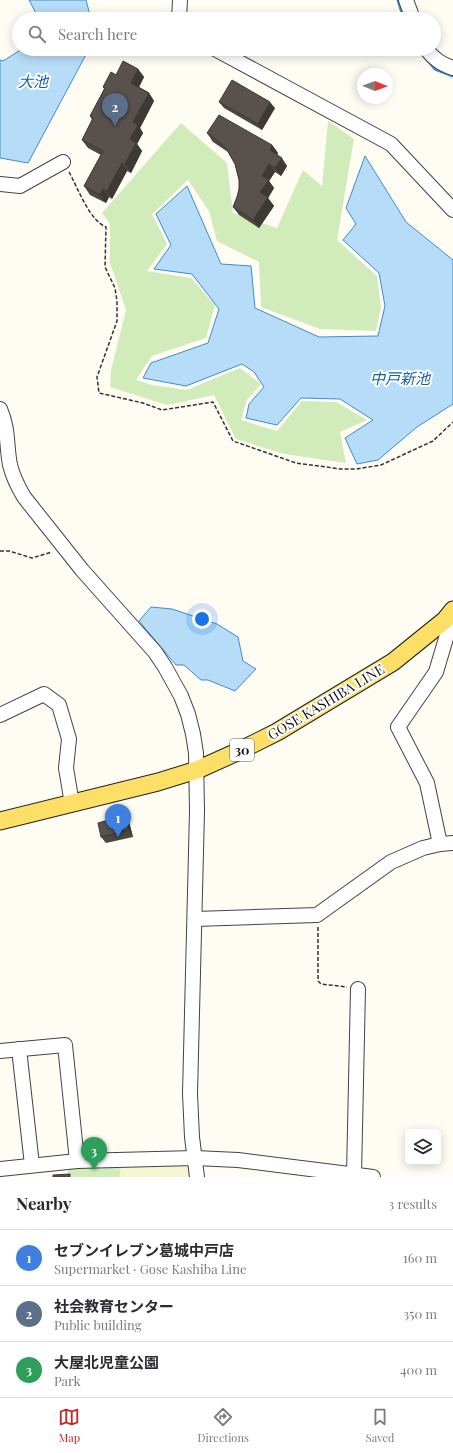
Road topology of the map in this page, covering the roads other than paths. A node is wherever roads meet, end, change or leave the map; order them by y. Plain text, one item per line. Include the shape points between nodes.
1 (180, 0) edge
2 (406, 0) edge
3 (179, 12) edge
4 (410, 12) edge
5 (228, 56) edge
6 (432, 56) edge
7 (453, 68) edge
8 (63, 162) road end
9 (0, 184) edge
10 (453, 210) edge
11 (0, 409) edge
12 (453, 610) edge
13 (447, 626) edge
14 (0, 715) edge
15 (197, 770) junction
16 (72, 804) junction
17 (0, 821) edge
18 (447, 844) edge
19 (195, 919) junction
20 (358, 989) road end
21 (19, 1049) junction
22 (0, 1051) edge
23 (195, 1158) junction
24 (77, 1161) junction
25 (32, 1165) junction
26 (0, 1169) edge
27 (351, 1175) edge
28 (197, 1177) edge
29 (373, 1177) edge

1 - 3 street
2 - 4 street
5 - 10 street via 391,144
6 - 7 street
8 - 9 street via 20,186
11 - 15 street via 6,426 10,465 17,486 97,589 165,666 188,714
12 - 13 main road, GOSE KASHIBA LINE / 30
13 - 15 main road, GOSE KASHIBA LINE / 30 via 277,732
13 - 18 street via 436,672 398,727 427,783
14 - 16 street via 44,694 59,705 69,739 66,768
15 - 16 main road, GOSE KASHIBA LINE / 30
15 - 19 street
16 - 17 main road, GOSE KASHIBA LINE / 30
18 - 19 street via 423,848 391,862 318,915
19 - 23 street via 190,1094
20 - 27 street
21 - 22 street
21 - 24 street via 65,1044
21 - 25 street
23 - 24 street
23 - 27 street via 238,1160
23 - 28 street
24 - 25 street
25 - 26 street
27 - 29 street

